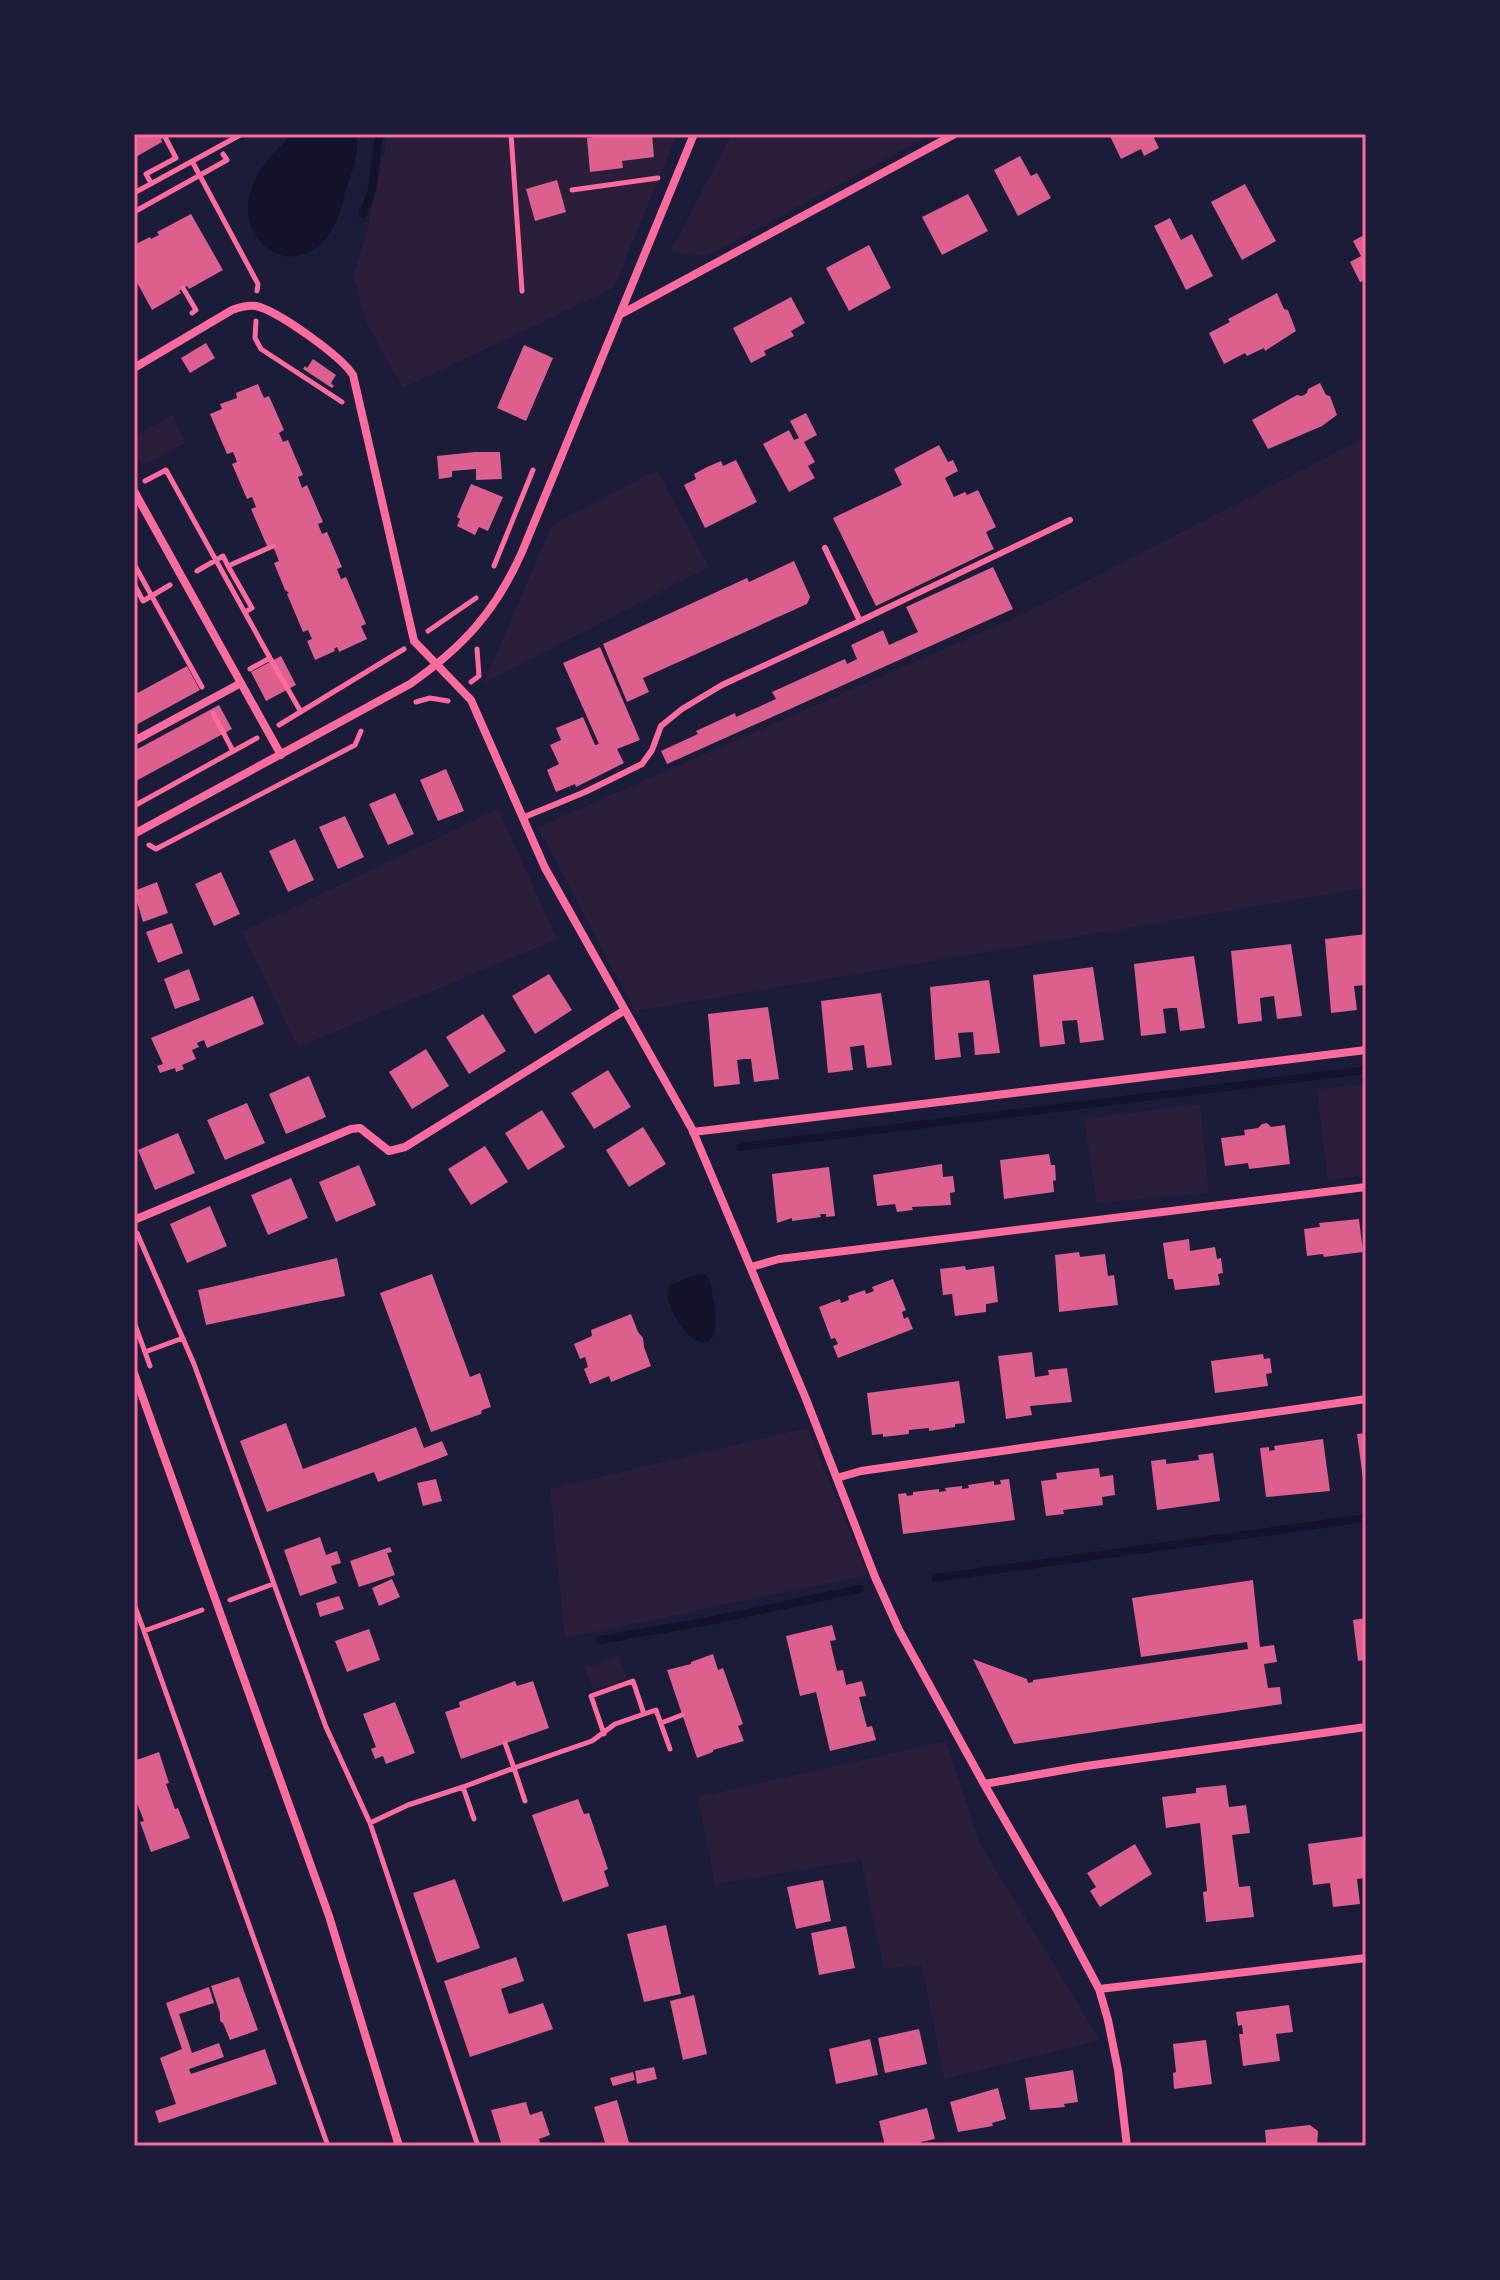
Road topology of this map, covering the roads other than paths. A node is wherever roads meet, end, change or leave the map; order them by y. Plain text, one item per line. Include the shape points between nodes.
1 (694, 134) edge
2 (955, 134) edge
3 (622, 313) junction
4 (134, 368) edge
5 (134, 489) edge
6 (1070, 520) dead end
7 (825, 548) dead end
8 (860, 621) junction
9 (437, 664) junction
10 (241, 683) junction
11 (134, 741) edge
12 (281, 755) junction
13 (522, 818) junction
14 (134, 834) edge
15 (625, 1010) junction
16 (1366, 1050) edge
17 (693, 1132) junction
18 (1366, 1187) edge
19 (134, 1220) edge
20 (751, 1267) junction
21 (134, 1373) edge
22 (1366, 1399) edge
23 (837, 1478) junction
24 (1366, 1727) edge
25 (984, 1784) junction
26 (1366, 1958) edge
27 (1099, 1989) junction
28 (399, 2146) edge
29 (1127, 2146) edge

1 - 3 street
2 - 3 street
3 - 9 street via 499,600
4 - 9 street via 245,305 271,311 344,361 353,375 414,641
5 - 10 street
6 - 8 lane
7 - 8 lane
8 - 13 lane via 722,685 661,726 642,764
9 - 12 street via 399,691
9 - 13 street via 471,700
10 - 11 street
10 - 12 street
12 - 14 street
13 - 15 street
15 - 17 street
15 - 19 street via 405,1147 389,1151 360,1128 351,1129
16 - 17 street
17 - 20 street
18 - 20 street via 779,1259
20 - 23 street
21 - 28 street via 329,1916
22 - 23 street via 876,1468
23 - 25 street via 899,1630
24 - 25 street
25 - 27 street
26 - 27 street
27 - 29 street

